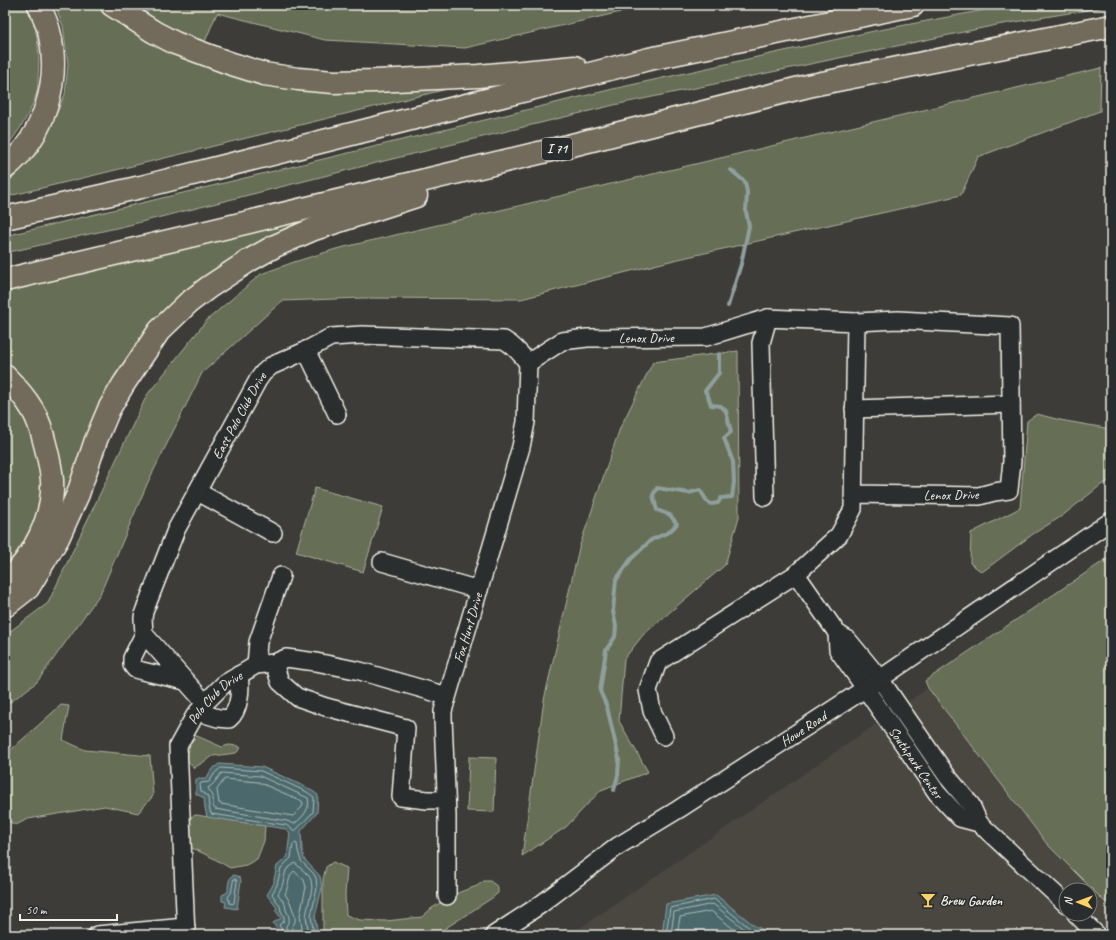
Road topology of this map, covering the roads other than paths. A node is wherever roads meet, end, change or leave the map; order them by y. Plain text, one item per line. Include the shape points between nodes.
1 (39, 5) edge
2 (112, 5) edge
3 (913, 5) edge
4 (1111, 26) edge
5 (649, 59) junction
6 (564, 148) junction
7 (5, 168) edge
8 (5, 218) edge
9 (5, 280) edge
10 (768, 318) junction
11 (856, 322) junction
12 (306, 350) junction
13 (528, 363) junction
14 (5, 376) edge
15 (1011, 404) junction
16 (854, 409) junction
17 (337, 414) dead end
18 (198, 492) junction
19 (854, 494) junction
20 (765, 498) dead end
21 (1111, 521) edge
22 (273, 534) dead end
23 (382, 562) dead end
24 (796, 574) junction
25 (281, 576) dead end
26 (5, 583) edge
27 (479, 590) junction
28 (5, 606) edge
29 (144, 634) junction
30 (837, 634) junction
31 (274, 662) junction
32 (256, 665) junction
33 (239, 675) junction
34 (880, 679) junction
35 (185, 681) junction
36 (865, 688) junction
37 (447, 696) junction
38 (201, 707) junction
39 (664, 736) dead end
40 (446, 800) junction
41 (979, 822) junction
42 (447, 896) dead end
43 (1058, 896) edge
44 (1084, 922) edge
45 (186, 931) edge
46 (97, 935) edge
47 (494, 935) edge
48 (1097, 935) edge

1 - 7 highway via 49,29 51,42 54,74 51,90 42,119 30,140
2 - 5 highway via 175,43 229,64 298,79 334,82 478,76
3 - 5 highway
4 - 6 highway, I 71 via 812,84
5 - 8 highway via 141,187
6 - 9 highway, I 71
6 - 28 highway via 314,229 250,260 188,303 159,331 123,385 109,409 78,494 58,538 28,588
10 - 11 street, Lenox Drive
10 - 13 street, Lenox Drive via 706,337 587,338 562,341
10 - 20 street via 761,343
11 - 15 street, Lenox Drive via 898,320 1010,326
11 - 16 street
12 - 13 street, East Polo Club Drive via 331,337 362,335 504,340
12 - 17 street
12 - 18 street, East Polo Club Drive via 271,366 263,373
13 - 27 street, Fox Hunt Drive via 526,422 521,447
14 - 26 highway via 33,410 41,428 52,481 47,519 40,537 29,556
15 - 16 street
15 - 19 street, Lenox Drive via 1012,461 1009,490 979,496
16 - 19 street
18 - 22 street
18 - 29 street, East Polo Club Drive via 176,530 144,612
19 - 24 street via 853,509 839,535
21 - 34 street, Howe Road
23 - 27 street
24 - 30 street
24 - 39 street via 658,662 648,690 652,711
25 - 32 street via 258,642
27 - 37 street, Fox Hunt Drive
29 - 35 street
29 - 35 street via 132,658 135,669
30 - 34 street via 848,640
30 - 36 street via 838,650
31 - 32 street, Polo Club Drive
31 - 37 street, Polo Club Drive via 286,658 316,662
31 - 40 street via 280,682 297,697 406,728 401,797
32 - 33 street, Polo Club Drive
33 - 38 street, Polo Club Drive via 224,684
33 - 38 street via 238,699 229,720 218,718
34 - 36 street, Howe Road
34 - 41 street, Southpark Center via 947,776 971,805
35 - 38 street
36 - 41 street, Southpark Center via 944,801 960,818
36 - 47 street, Howe Road via 618,846 540,905
37 - 40 street, Fox Hunt Drive via 443,718
38 - 45 street, Polo Club Drive via 178,746
40 - 42 street, Fox Hunt Drive
41 - 43 street, Southpark Center
44 - 48 street
45 - 46 street

